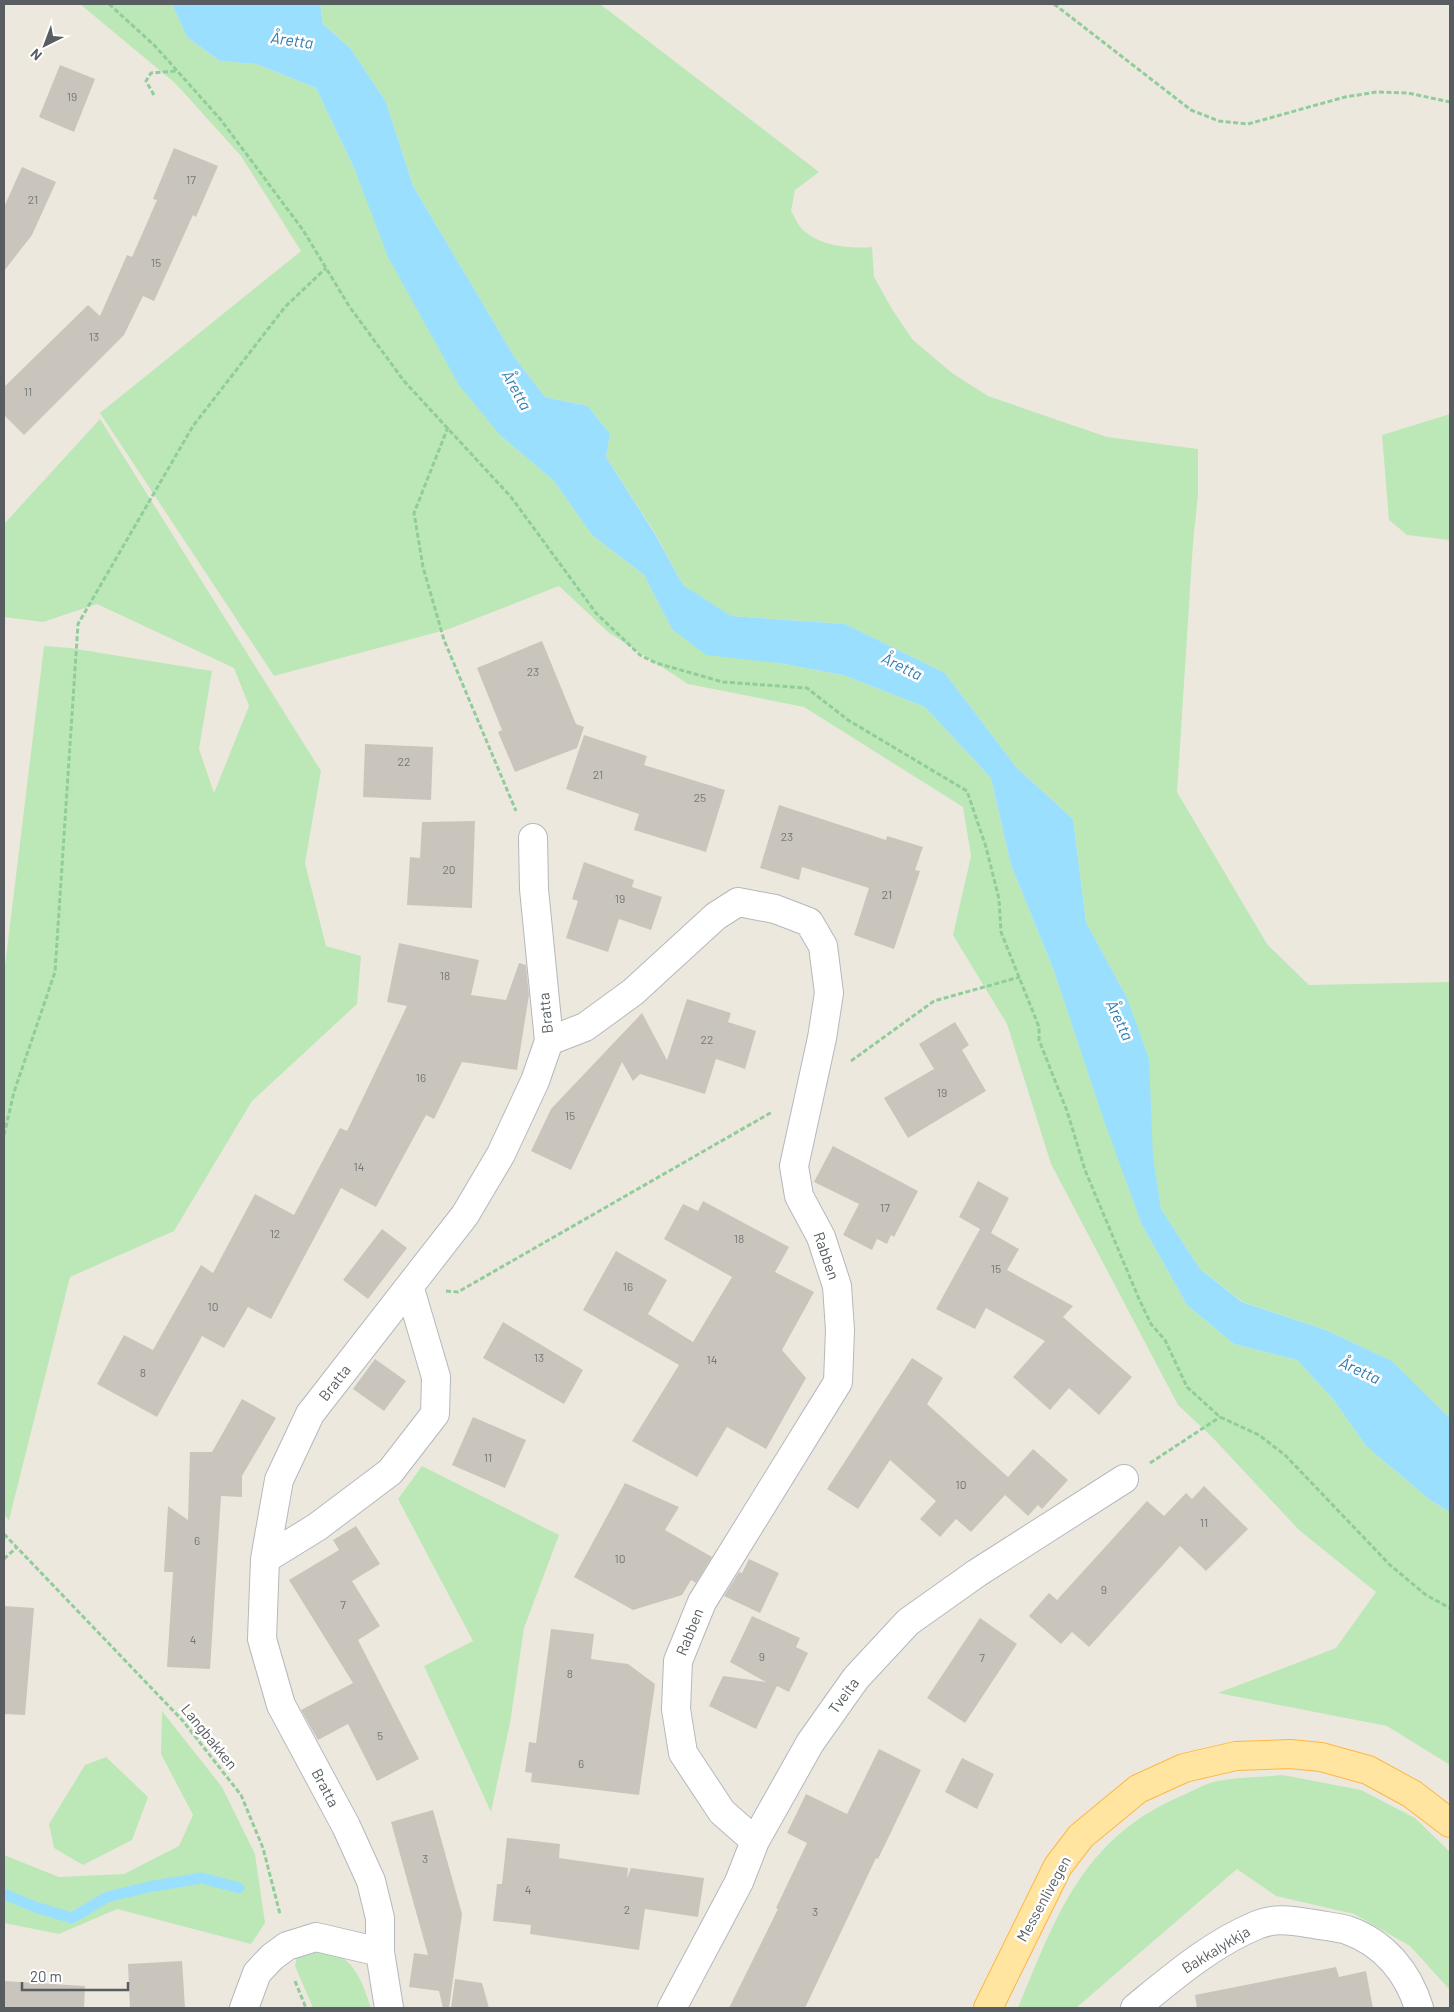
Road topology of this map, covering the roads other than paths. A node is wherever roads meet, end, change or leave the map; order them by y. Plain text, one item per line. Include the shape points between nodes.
1 (526, 828) road end
2 (549, 1042) junction
3 (410, 1289) junction
4 (1124, 1479) road end
5 (265, 1559) junction
6 (1450, 1823) edge
7 (754, 1841) junction
8 (380, 1952) junction
9 (244, 2008) edge
10 (388, 2008) edge
11 (672, 2008) edge
12 (988, 2008) edge
13 (1135, 2008) edge
14 (1419, 2008) edge

1 - 2 street, Bratta
2 - 3 street, Bratta via 501,1154 465,1215
2 - 7 street, Rabben via 584,1027 634,992 716,916 738,902 775,909 808,922 823,946 829,993 794,1166 799,1196 821,1237 837,1286 840,1330 838,1382 702,1602 678,1660 676,1709 683,1753 722,1812
3 - 5 street, Bratta via 310,1414 280,1480
3 - 5 street via 436,1377 435,1414 390,1472 317,1527
4 - 7 street, Tveita via 977,1573 908,1622 856,1678 810,1743
5 - 8 street, Bratta via 262,1638 281,1705 346,1826 371,1881 380,1918
6 - 12 main road, Messenlivegen via 1412,1794 1368,1770 1321,1757 1290,1754 1236,1756 1184,1768 1138,1789 1081,1836 1058,1866
7 - 11 street, Tveita via 739,1882
8 - 9 street via 316,1937 287,1946 257,1974
8 - 10 street, Bratta
13 - 14 street, Bakkalykkja via 1183,1968 1226,1940 1259,1924 1284,1919 1347,1930 1382,1948 1402,1972

